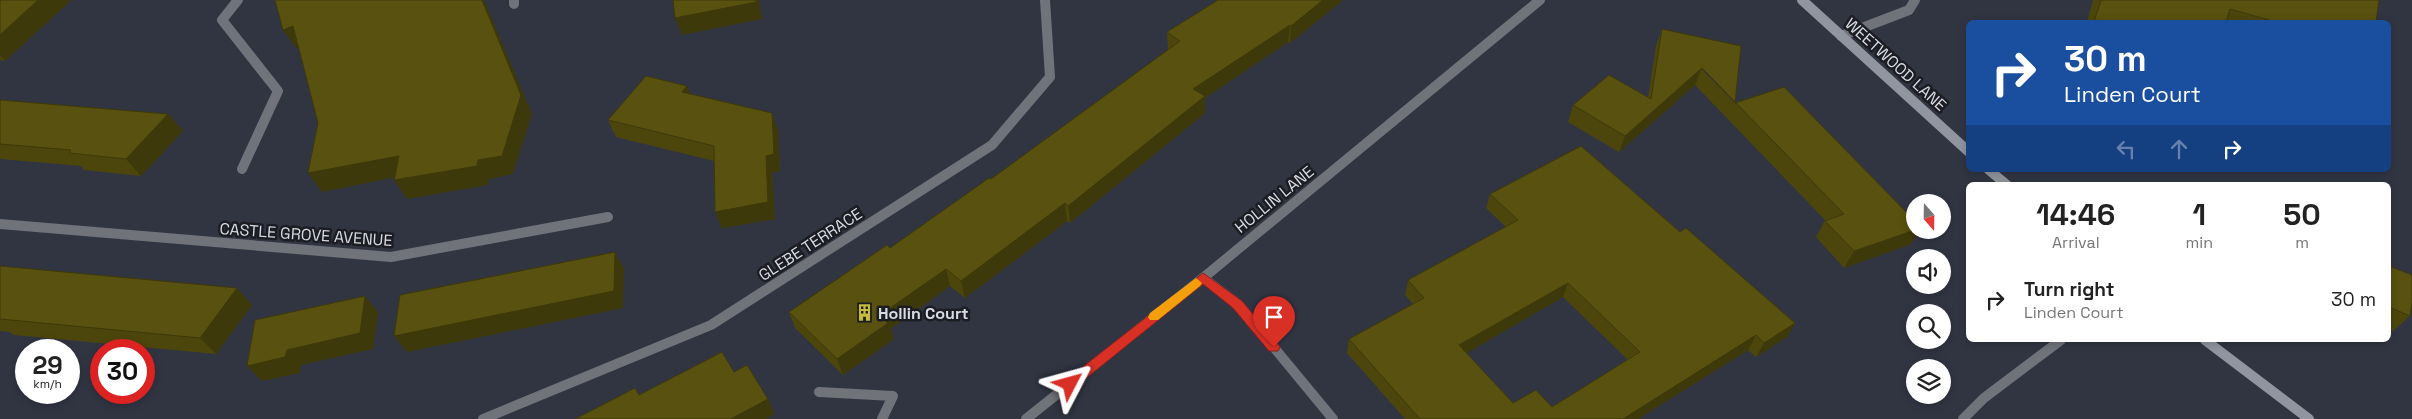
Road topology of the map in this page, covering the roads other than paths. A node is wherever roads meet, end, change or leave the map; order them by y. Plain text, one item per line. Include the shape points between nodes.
1 (238, 0) edge
2 (1045, 0) edge
3 (1540, 0) edge
4 (1802, 0) edge
5 (1915, 0) edge
6 (1841, 36) junction
7 (1966, 149) edge
8 (242, 169) dead end
9 (1991, 172) edge
10 (2003, 182) edge
11 (608, 217) dead end
12 (0, 224) edge
13 (1203, 278) junction
14 (2058, 342) edge
15 (2208, 342) edge
16 (819, 392) dead end
17 (483, 419) edge
18 (882, 419) edge
19 (1026, 419) edge
20 (1333, 419) edge
21 (1963, 419) edge
22 (2309, 419) edge

1 - 8 street via 222,20 278,91
2 - 17 street, GLEBE TERRACE via 1050,77 992,145 711,325
3 - 13 street, HOLLIN LANE
4 - 6 street, WEETWOOD LANE
5 - 6 street via 1909,10
6 - 7 street, WEETWOOD LANE
9 - 10 street
11 - 12 street, CASTLE GROVE AVENUE via 391,257
13 - 19 street, HOLLIN LANE
13 - 20 street via 1238,304
14 - 21 street via 1984,398
15 - 22 street
16 - 18 street via 893,396

